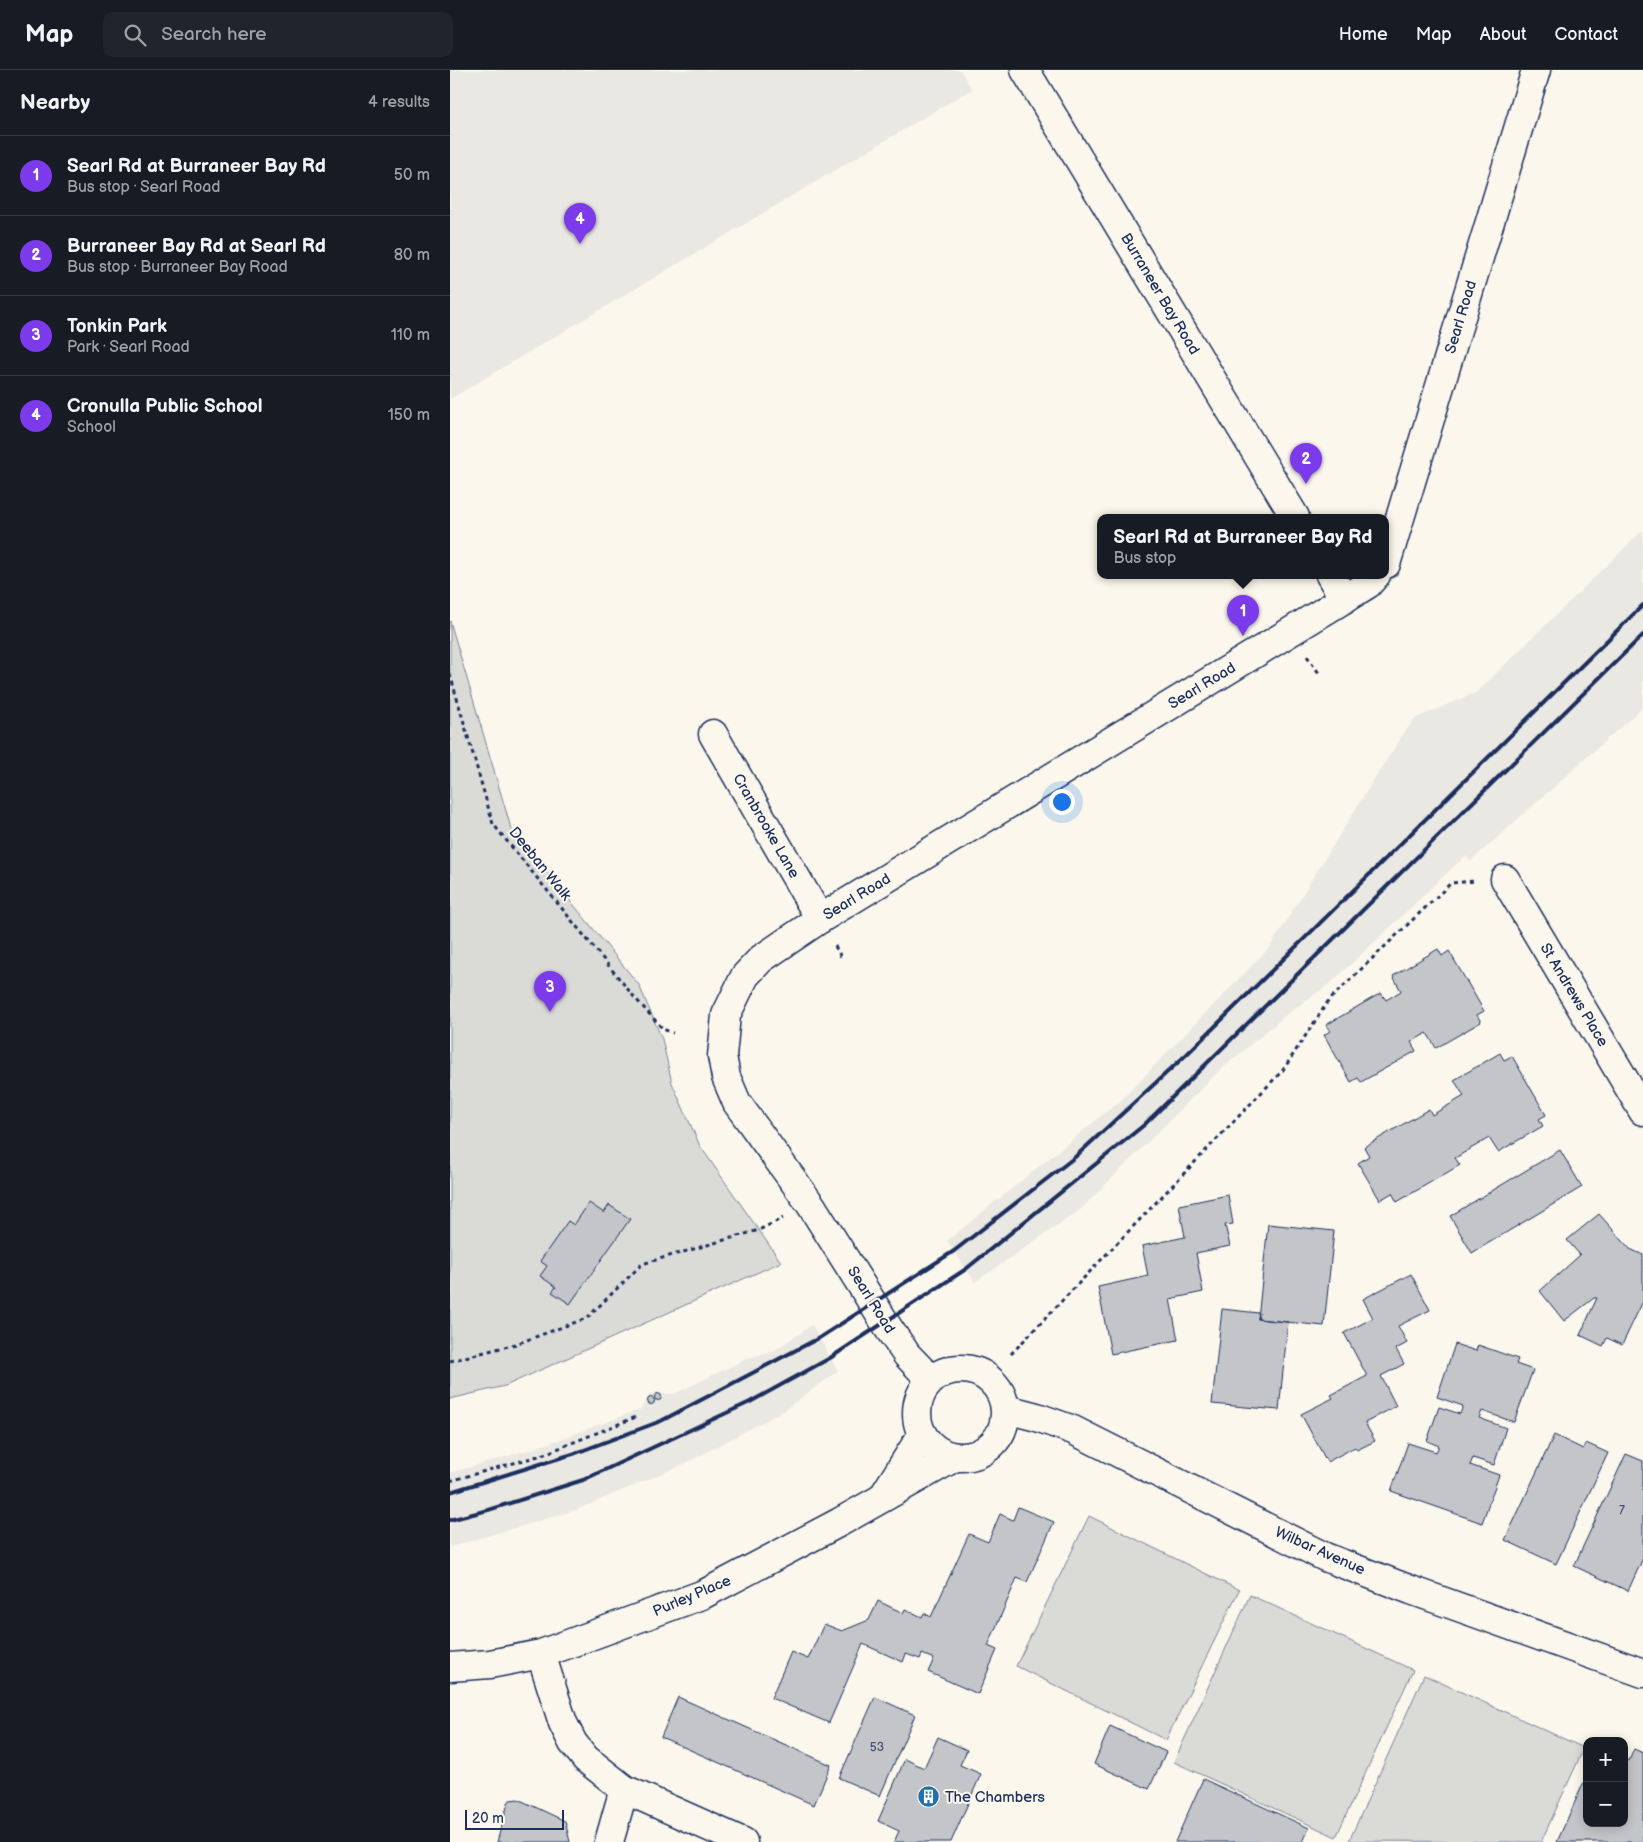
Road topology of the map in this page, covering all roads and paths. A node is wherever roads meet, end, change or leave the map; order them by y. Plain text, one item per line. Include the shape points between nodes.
1 (1025, 70) edge
2 (1536, 70) edge
3 (1293, 514) edge
4 (1389, 554) edge
5 (1332, 579) edge
6 (1372, 579) edge
7 (1344, 599) junction
8 (450, 674) edge
9 (713, 734) dead end
10 (1505, 878) joint
11 (820, 919) junction
12 (673, 1033) dead end
13 (1643, 1111) edge
14 (811, 1205) junction
15 (1011, 1354) dead end
16 (450, 1361) edge
17 (931, 1380) junction
18 (1006, 1409) junction
19 (636, 1417) dead end
20 (922, 1435) junction
21 (955, 1457) junction
22 (450, 1481) edge
23 (882, 1498) junction
24 (541, 1654) junction
25 (450, 1667) edge
26 (1643, 1673) edge
27 (624, 1789) junction
28 (609, 1842) edge
29 (743, 1842) edge

1 - 3 street, Burraneer Bay Road
2 - 4 street, Searl Road
5 - 7 street
6 - 7 street, Searl Road
7 - 11 street, Searl Road
8 - 12 path, Deeban Walk via 492,824 635,998 663,1029
9 - 11 street, Cranbrooke Lane
10 - 13 street, St Andrews Place
10 - 15 path via 1451,883 1344,986 1330,1000 1283,1070
11 - 14 street, Searl Road via 761,959 745,976 726,1015 722,1056 726,1077 737,1103
14 - 16 path via 759,1230 642,1264 586,1318 516,1344
14 - 17 street, Searl Road via 889,1329 907,1355
17 - 18 street via 956,1368 984,1374 995,1384
17 - 20 street via 922,1392 918,1406 917,1421
18 - 21 street via 1003,1429 992,1446 975,1455
18 - 26 street, Wilbar Avenue via 1073,1430 1325,1557
19 - 22 path via 542,1455
20 - 21 street via 936,1450
20 - 23 street, Purley Place
21 - 23 street, Purley Place
23 - 24 street, Purley Place via 704,1594
24 - 25 street, Purley Place via 490,1664
24 - 27 street via 563,1723 573,1743 586,1759
27 - 28 street
27 - 29 street

